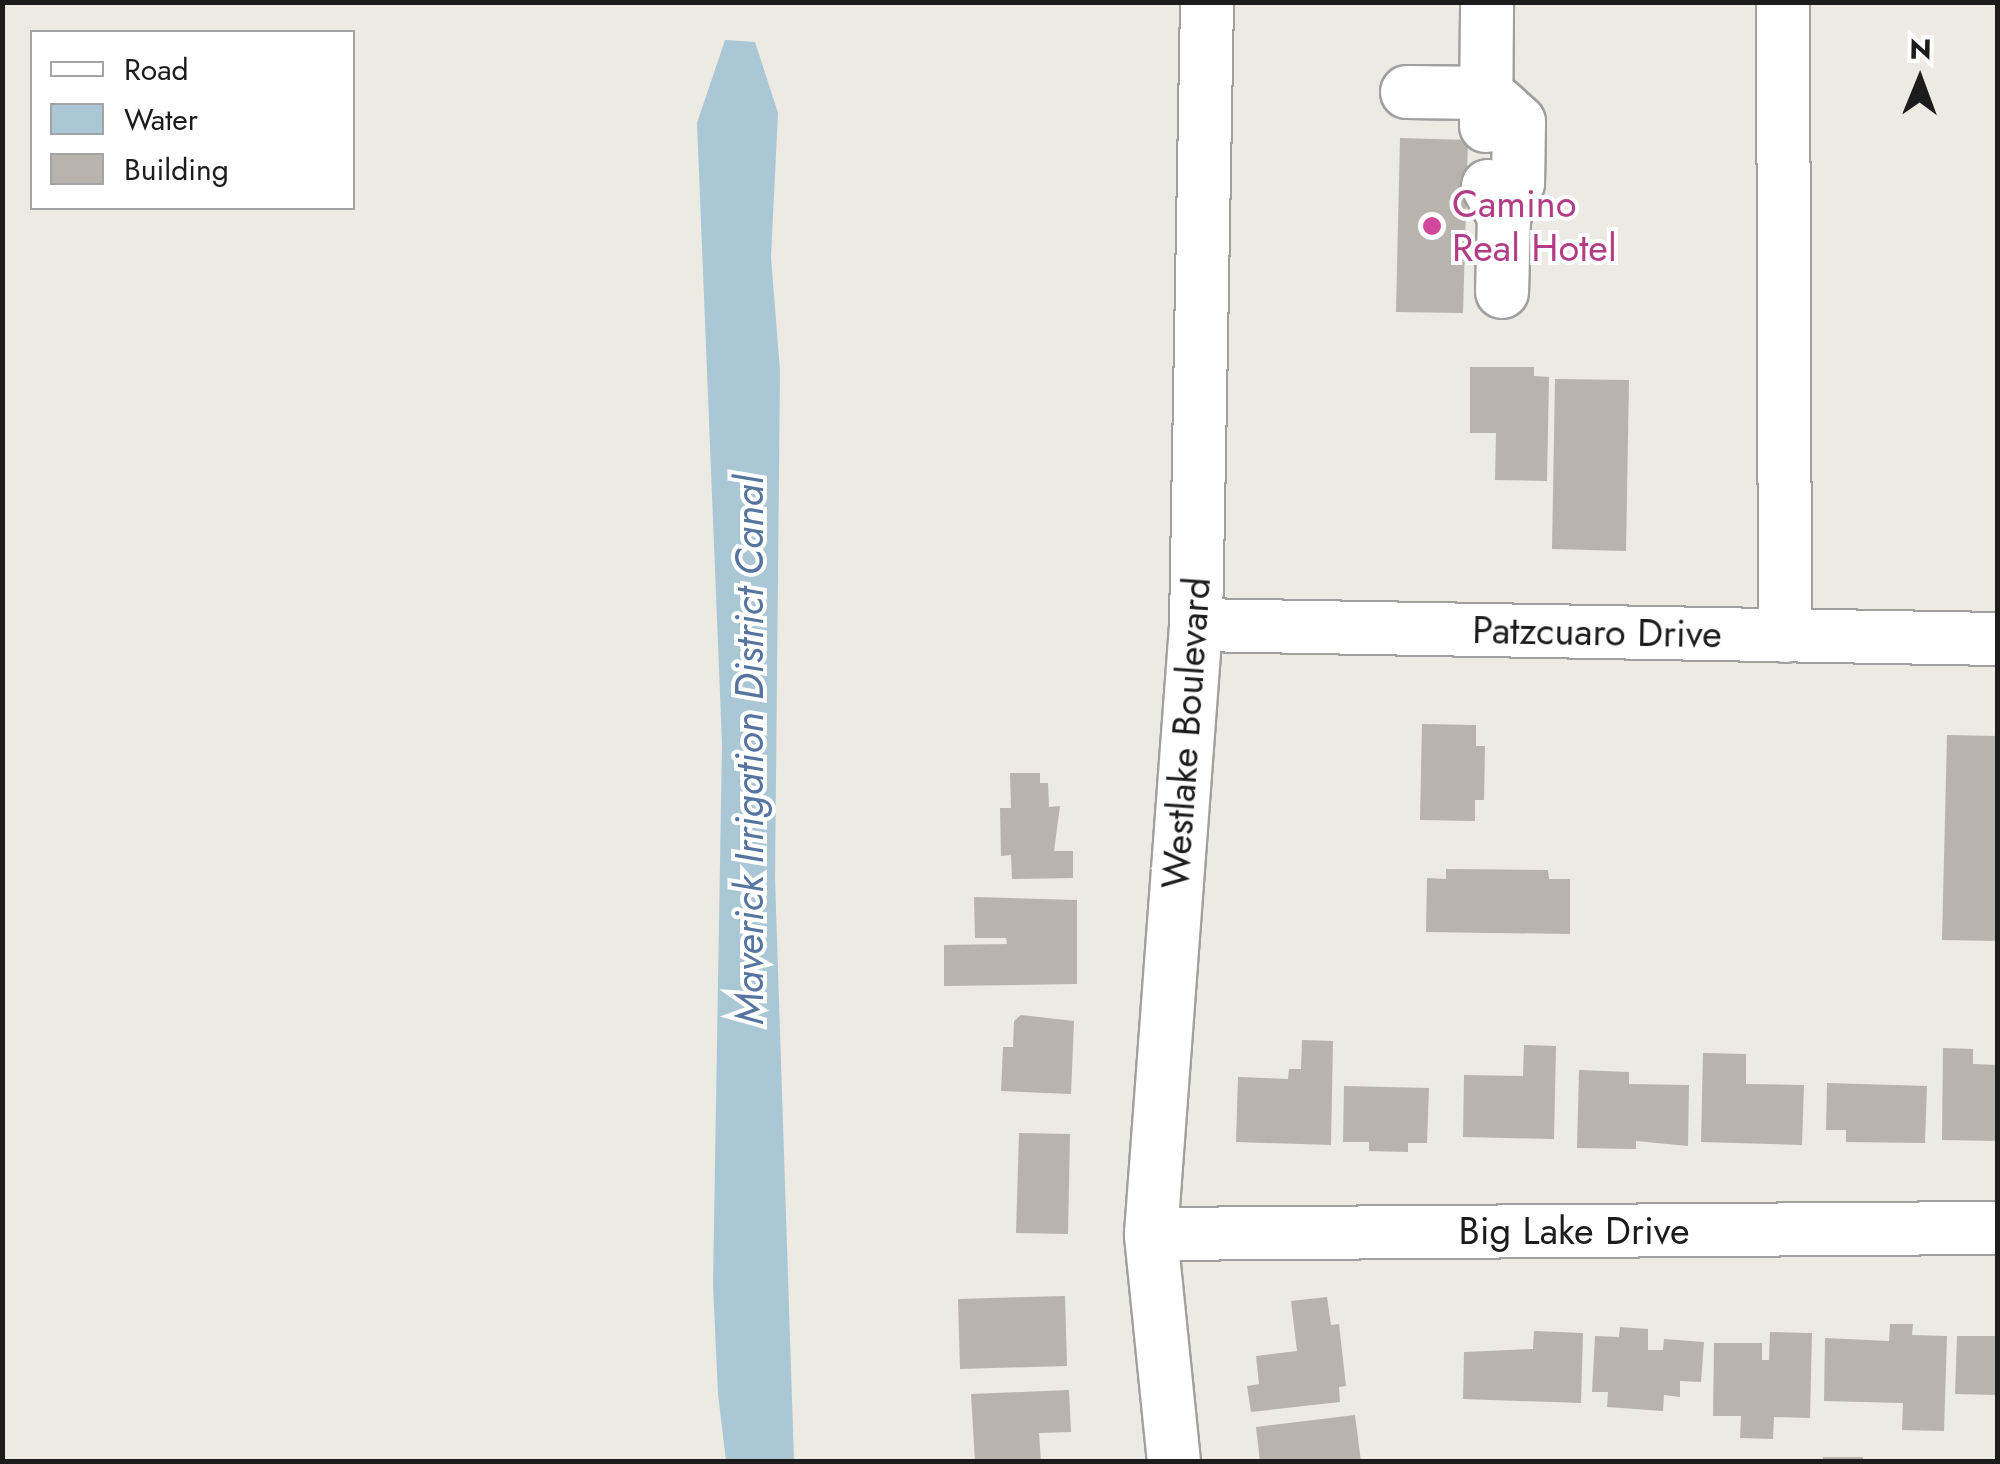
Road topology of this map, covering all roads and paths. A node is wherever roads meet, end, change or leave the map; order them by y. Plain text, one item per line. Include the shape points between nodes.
1 (1207, 2) edge
2 (1487, 2) edge
3 (1783, 2) edge
4 (1407, 92) dead end
5 (1490, 158) junction
6 (1502, 292) dead end
7 (1196, 625) junction
8 (1785, 636) junction
9 (1998, 640) edge
10 (1998, 1228) edge
11 (1151, 1234) junction
12 (1174, 1462) edge

1 - 7 street, Westlake Boulevard
2 - 5 street
3 - 8 street
4 - 5 street
5 - 6 street
7 - 8 street, Patzcuaro Drive
7 - 11 street, Westlake Boulevard
8 - 9 street, Patzcuaro Drive
10 - 11 street, Big Lake Drive
11 - 12 street, Westlake Boulevard

